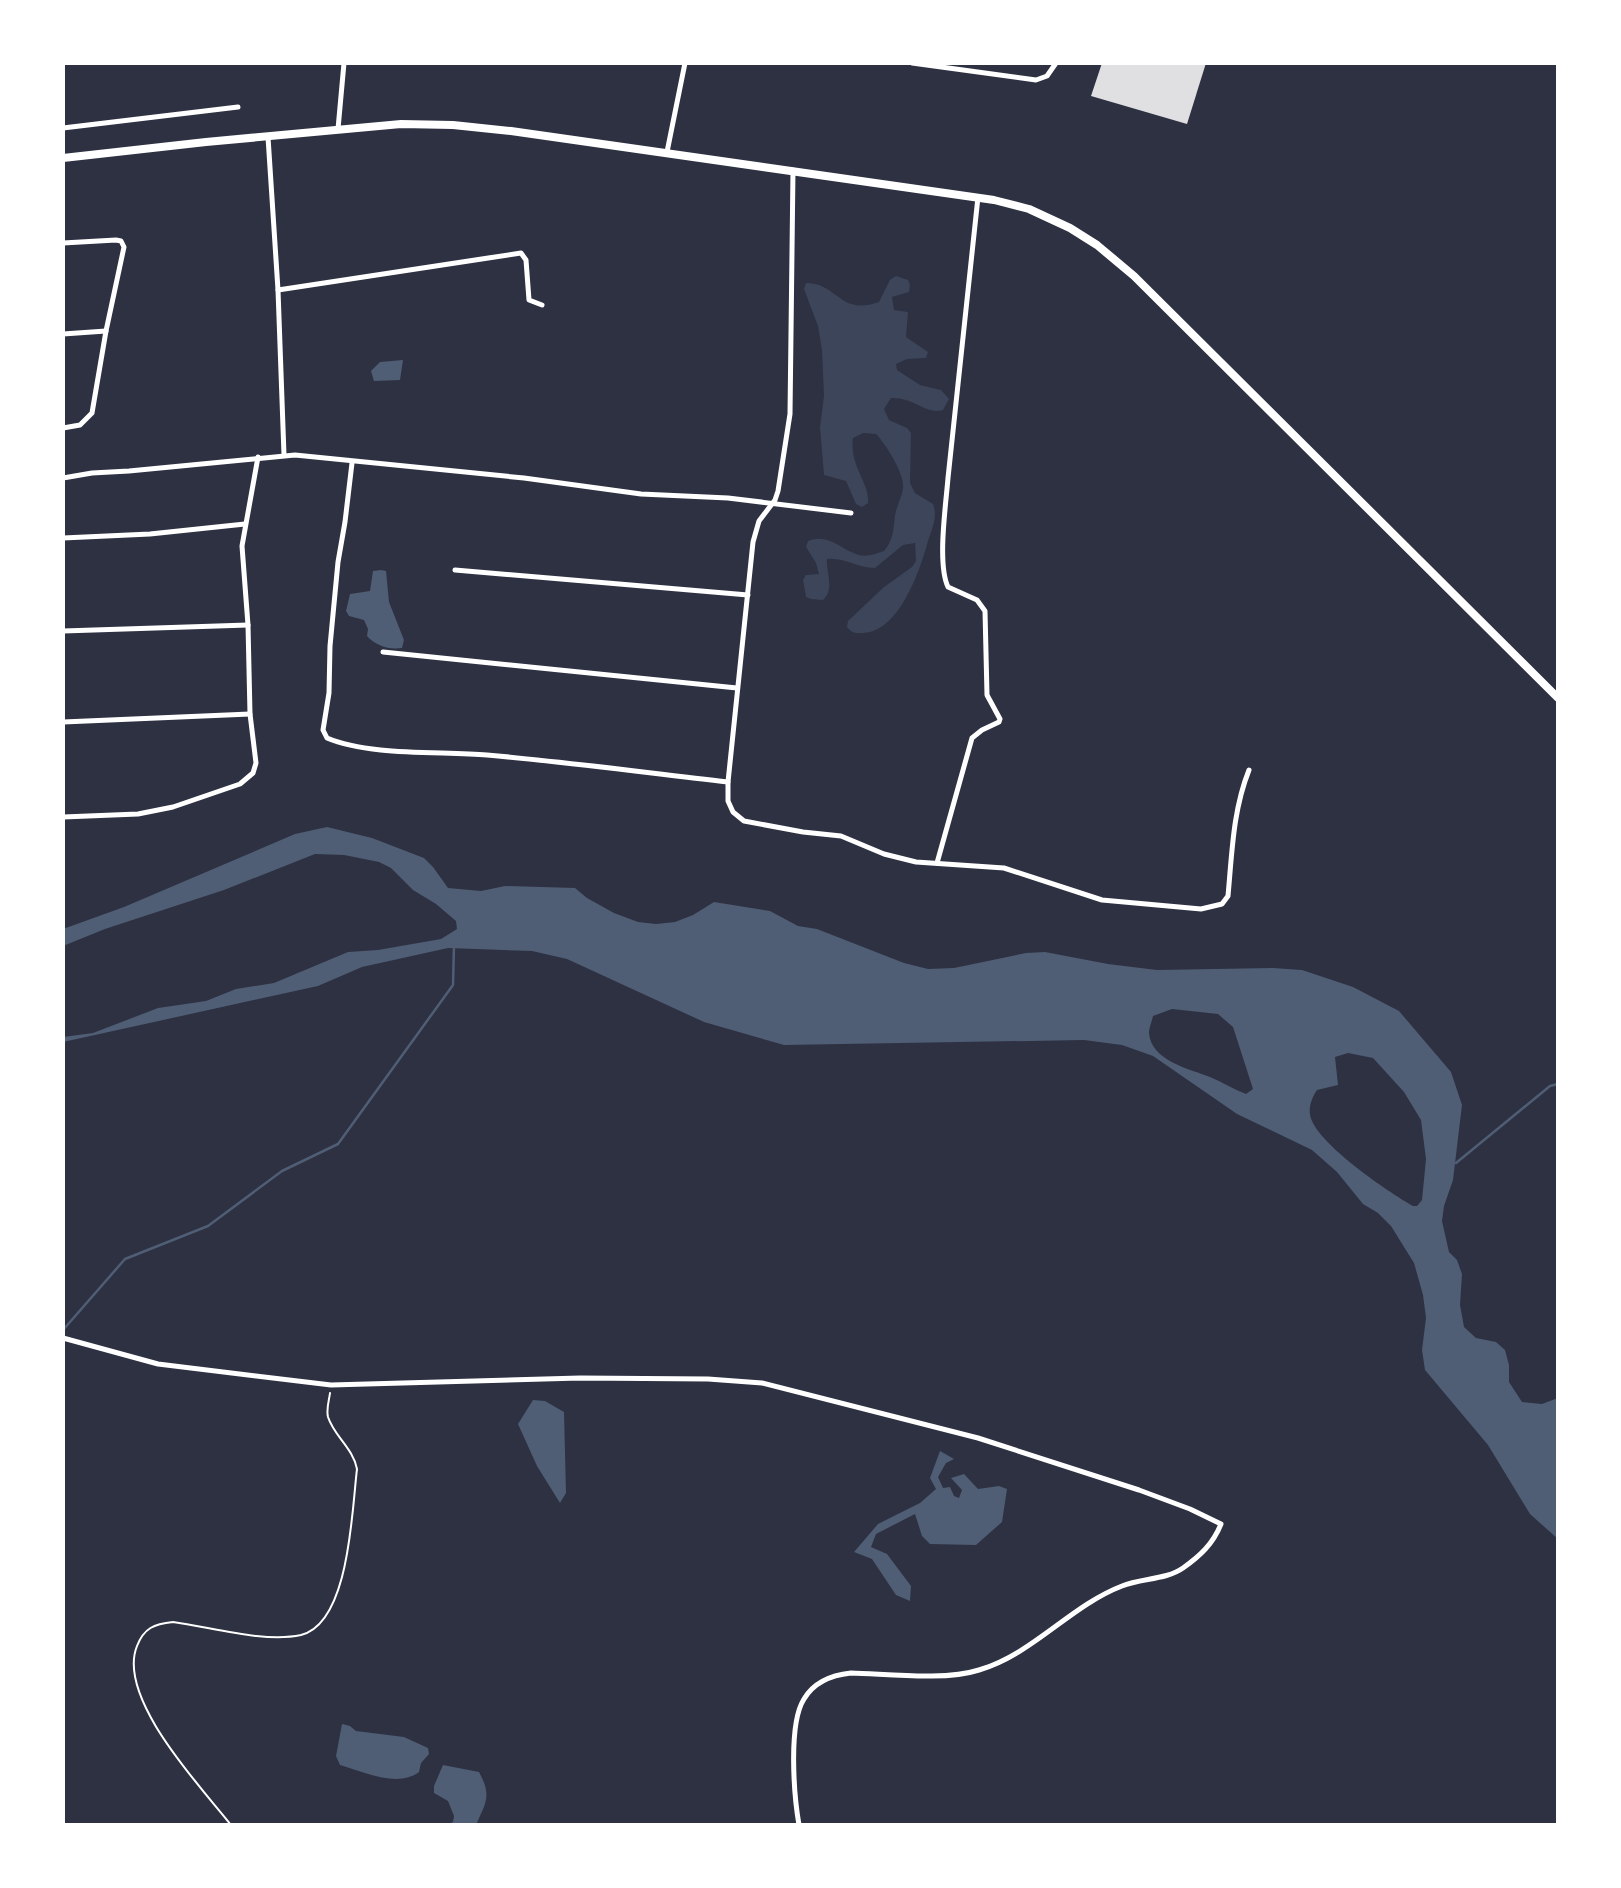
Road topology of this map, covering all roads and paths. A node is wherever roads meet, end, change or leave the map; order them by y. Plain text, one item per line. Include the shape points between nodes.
1 (344, 63) edge
2 (685, 63) edge
3 (912, 63) edge
4 (1056, 63) edge
5 (238, 107) dead end
6 (63, 128) edge
7 (338, 129) junction
8 (268, 137) junction
9 (667, 152) junction
10 (63, 158) edge
11 (793, 170) junction
12 (978, 197) junction
13 (63, 243) edge
14 (278, 290) junction
15 (542, 305) dead end
16 (106, 331) junction
17 (63, 334) edge
18 (63, 428) edge
19 (284, 455) junction
20 (258, 457) junction
21 (352, 463) junction
22 (63, 478) edge
23 (772, 503) junction
24 (851, 513) dead end
25 (245, 524) junction
26 (63, 537) edge
27 (456, 570) dead end
28 (748, 595) junction
29 (248, 625) junction
30 (63, 631) edge
31 (383, 652) dead end
32 (737, 688) junction
33 (1558, 698) edge
34 (250, 714) junction
35 (63, 722) edge
36 (1249, 770) dead end
37 (728, 782) junction
38 (63, 817) edge
39 (937, 863) junction
40 (63, 1338) edge
41 (331, 1385) junction
42 (232, 1825) edge
43 (799, 1825) edge

1 - 7 street
2 - 9 street
3 - 4 street via 1031,79 1044,78
5 - 6 street
7 - 8 main road
7 - 9 main road via 453,125
8 - 10 main road
8 - 14 street
9 - 11 main road
11 - 12 main road
11 - 23 street via 790,414 778,491
12 - 33 main road via 1042,214 1122,265
12 - 39 street via 944,522 944,577 948,587 977,600 985,611 988,695 1000,719 972,738
13 - 16 street via 122,242
14 - 15 street via 521,253 526,260 528,300
14 - 19 street
16 - 17 street
16 - 18 street via 92,413 84,424
19 - 20 street
19 - 21 street
20 - 22 street
20 - 25 street
21 - 23 street
21 - 37 street via 330,646 324,722 327,738 385,749 540,759
23 - 24 street
23 - 28 street via 759,521
25 - 26 street
25 - 29 street via 242,546
27 - 28 street
28 - 32 street
29 - 30 street
29 - 34 street
31 - 32 street
32 - 37 street
34 - 35 street
34 - 38 street via 256,763 248,780 173,807 138,814
36 - 39 street via 1236,810 1228,896 1215,907 1102,900 1003,868
37 - 39 street via 728,801 744,821 841,836 892,856
40 - 41 street via 158,1364
41 - 42 path via 327,1414 353,1453 357,1469 344,1578 330,1609 302,1634 267,1636 173,1622 158,1624 142,1634 135,1650 136,1682 149,1712 182,1766
41 - 43 street via 580,1378 762,1383 978,1438 1139,1490 1221,1524 1210,1545 1180,1570 1100,1595 1006,1661 954,1674 851,1673 818,1684 804,1698 795,1731 793,1767

